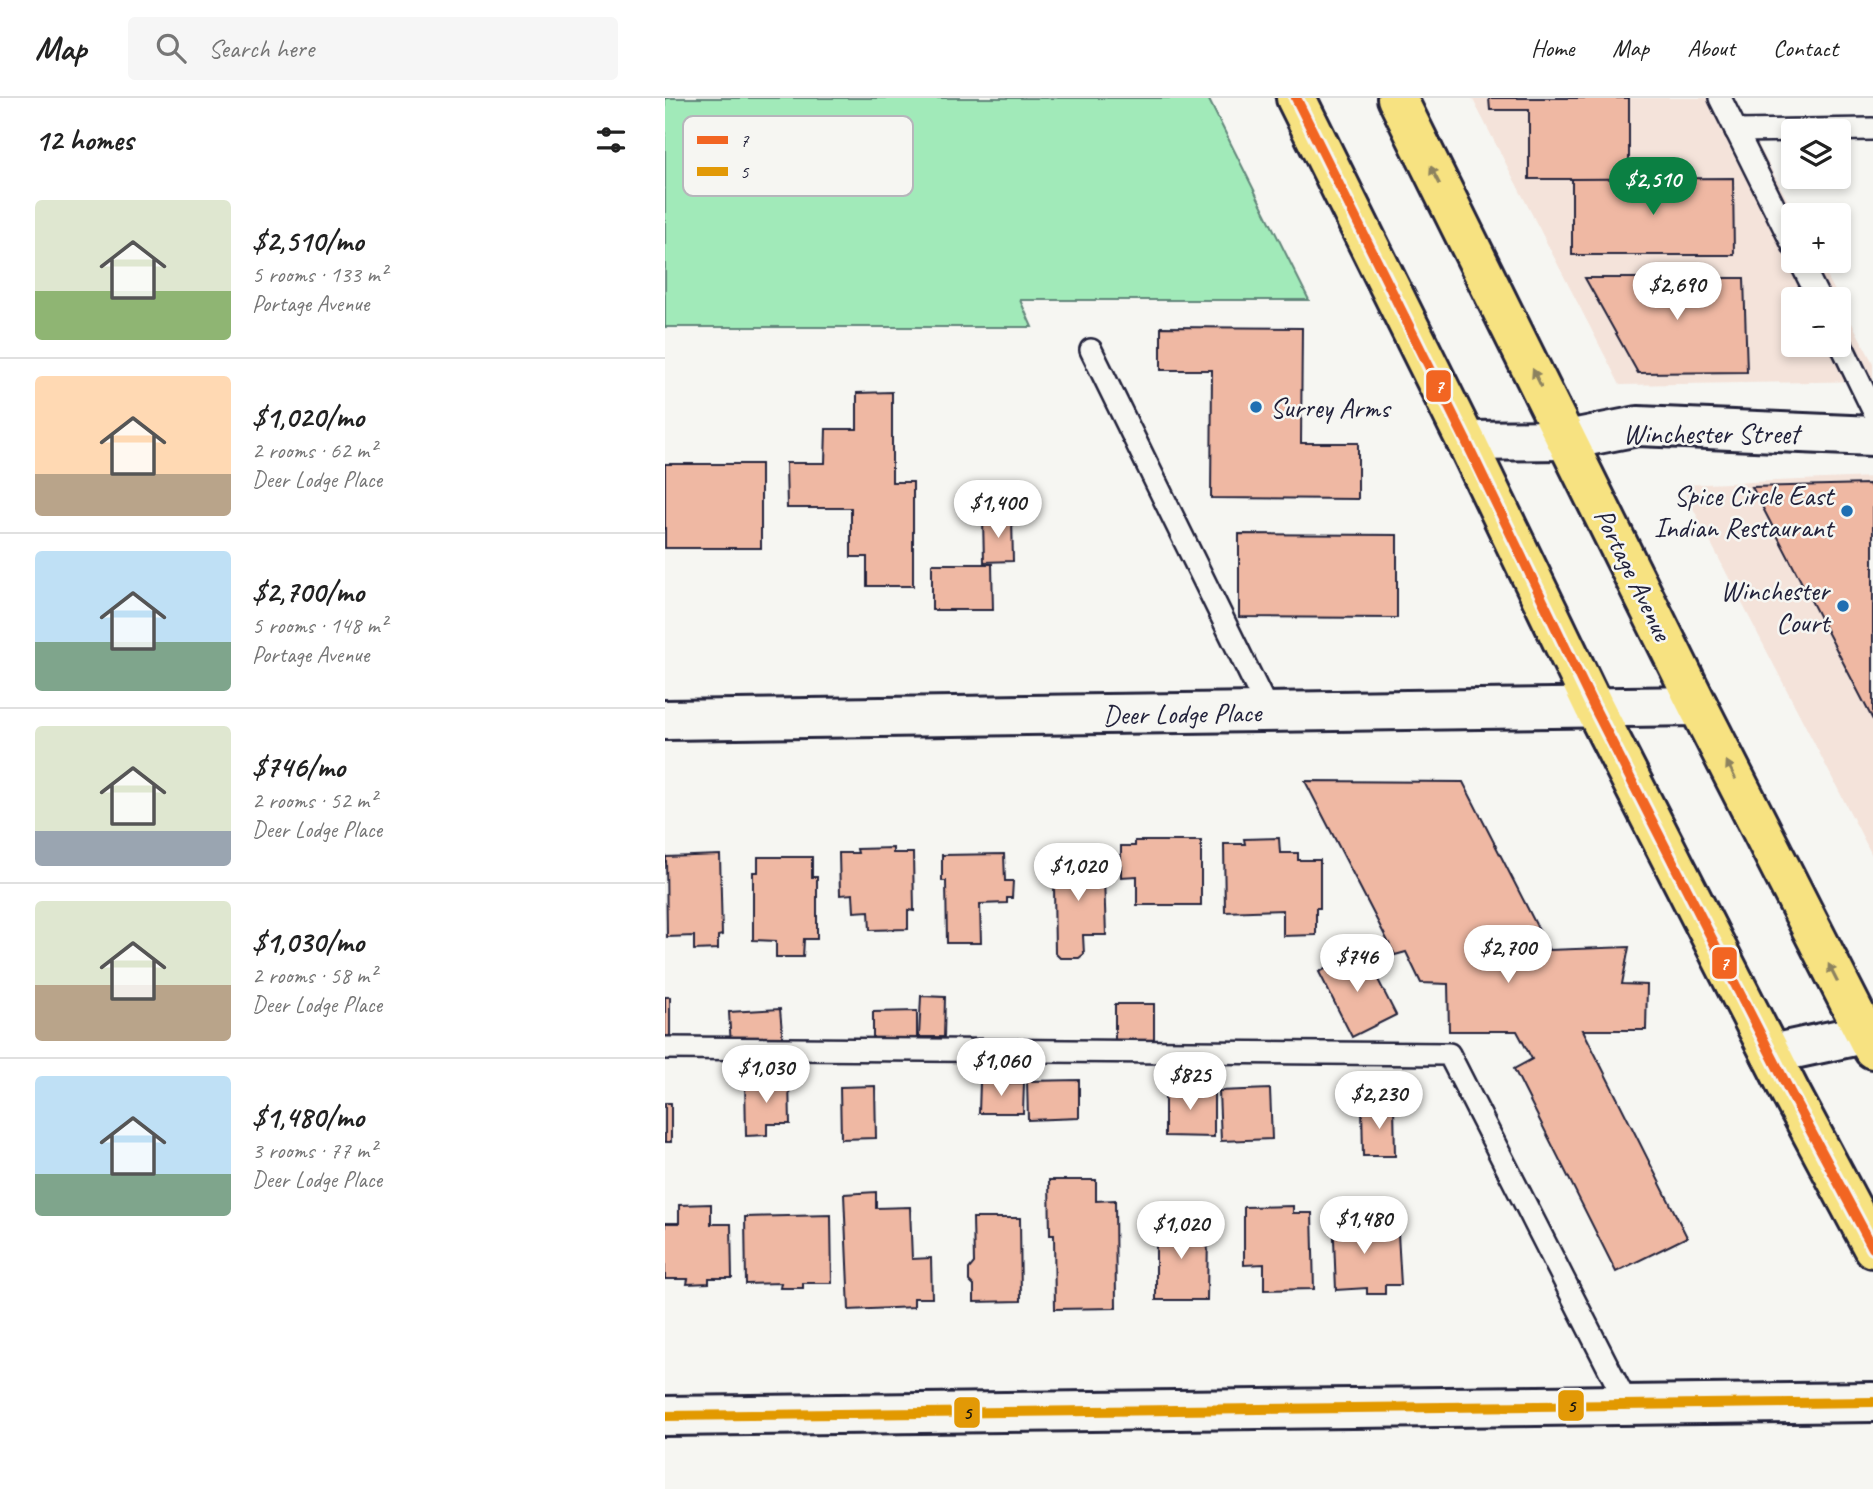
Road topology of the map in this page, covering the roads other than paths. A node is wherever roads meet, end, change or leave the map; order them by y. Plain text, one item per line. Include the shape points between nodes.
1 (1296, 98) edge
2 (1397, 98) edge
3 (1720, 98) edge
4 (1873, 129) edge
5 (1736, 131) junction
6 (1781, 221) edge
7 (1091, 350) dead end
8 (1847, 357) edge
9 (1873, 410) edge
10 (1873, 436) edge
11 (1567, 440) junction
12 (1466, 441) junction
13 (1698, 706) junction
14 (1594, 707) junction
15 (1268, 711) junction
16 (665, 720) edge
17 (1870, 1038) edge
18 (665, 1048) edge
19 (1771, 1054) junction
20 (1873, 1248) edge
21 (1873, 1402) edge
22 (1628, 1406) junction
23 (665, 1416) edge

1 - 12 highway
11 -> 2 highway, Portage Avenue
3 - 5 lane
4 - 5 lane
5 - 6 lane
7 - 15 lane
8 - 9 lane
10 - 11 street, Winchester Street via 1638,426
11 - 12 street, Winchester Street
11 - 13 highway, Portage Avenue
12 - 14 highway
13 - 14 street, Deer Lodge Place
17 -> 13 highway, Portage Avenue
14 - 15 street, Deer Lodge Place
14 - 19 highway
15 - 16 street, Deer Lodge Place
17 - 19 street
18 - 22 lane via 1449,1054
19 - 20 highway
21 - 22 street
22 - 23 street

